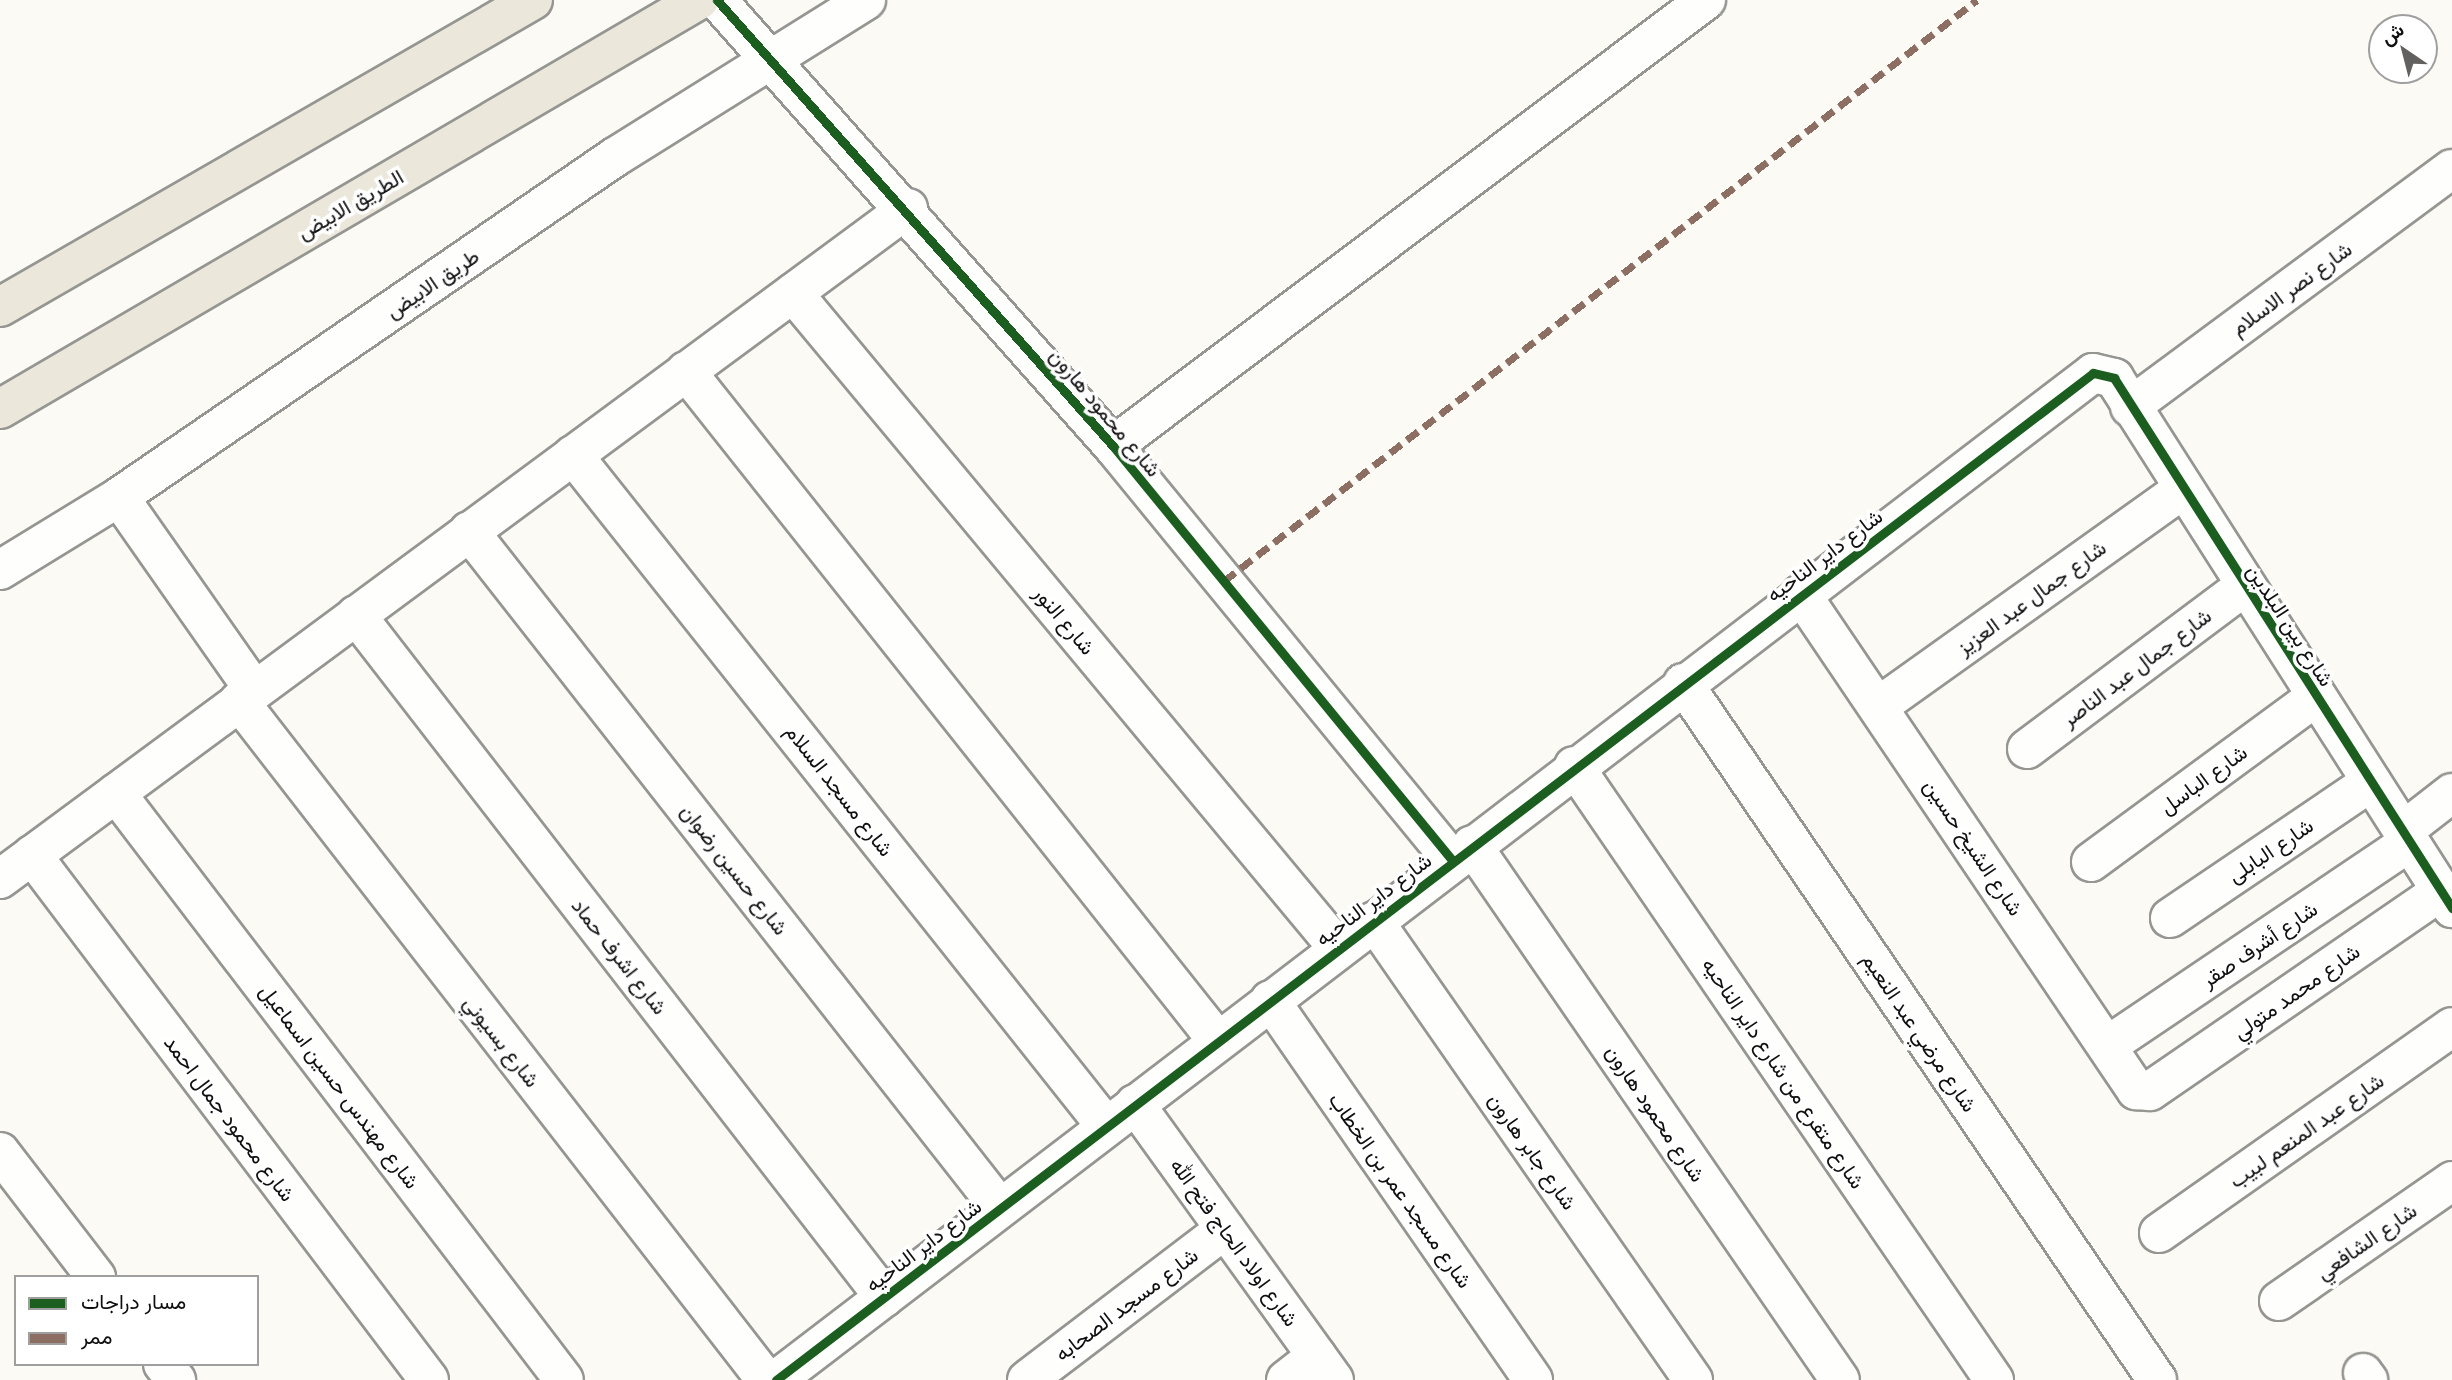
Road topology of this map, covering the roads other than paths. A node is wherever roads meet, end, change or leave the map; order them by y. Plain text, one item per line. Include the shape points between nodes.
1 (533, 0) edge
2 (699, 0) edge
3 (717, 0) edge
4 (866, 0) edge
5 (1706, 0) edge
6 (770, 57) junction
7 (2452, 169) edge
8 (908, 208) junction
9 (793, 292) junction
10 (0, 307) edge
11 (686, 371) junction
12 (2094, 373) joint
13 (2130, 407) junction
14 (0, 409) edge
15 (1114, 446) junction
16 (573, 455) junction
17 (2183, 489) junction
18 (119, 497) junction
19 (469, 531) junction
20 (0, 570) edge
21 (2245, 586) junction
22 (1801, 594) junction
23 (356, 615) junction
24 (1683, 683) junction
25 (247, 696) junction
26 (2316, 697) junction
27 (1879, 706) junction
28 (2027, 748) dead end
29 (1574, 766) junction
30 (2371, 782) junction
31 (116, 793) junction
32 (2452, 793) edge
33 (2406, 837) junction
34 (1462, 853) junction
35 (32, 855) junction
36 (2091, 862) dead end
37 (0, 878) edge
38 (2447, 899) edge
39 (2170, 918) dead end
40 (1374, 921) junction
41 (1338, 948) junction
42 (1270, 1000) junction
43 (2452, 1027) edge
44 (1217, 1040) junction
45 (2107, 1046) junction
46 (2150, 1091) joint
47 (1121, 1115) junction
48 (0, 1152) edge
49 (2452, 1181) edge
50 (1000, 1208) junction
51 (1225, 1229) junction
52 (2160, 1233) dead end
53 (94, 1275) edge
54 (884, 1297) junction
55 (2280, 1301) dead end
56 (165, 1366) edge
57 (1325, 1368) edge
58 (176, 1380) edge
59 (429, 1380) edge
60 (565, 1380) edge
61 (766, 1380) edge
62 (776, 1380) edge
63 (1027, 1380) edge
64 (1286, 1380) edge
65 (1532, 1380) edge
66 (1693, 1380) edge
67 (1840, 1380) edge
68 (1994, 1380) edge
69 (2157, 1380) edge

1 - 10 main road
2 - 14 main road, الطريق الابيض
3 - 6 street, شارع محمود هارون
4 - 6 street, طريق الابيض
5 - 15 street
6 - 8 street, شارع محمود هارون
6 - 18 street, طريق الابيض
7 - 13 street, شارع نصر الاسلام
8 - 9 street
8 - 15 street, شارع محمود هارون
9 - 11 street
9 - 41 street, شارع النور
11 - 16 street
11 - 44 street
12 - 13 street, شارع بين البلدين via 2114,378
12 - 22 street, شارع داير الناحيه
13 - 17 street, شارع بين البلدين
15 - 34 street, شارع محمود هارون
16 - 19 street
16 - 47 street, شارع مسجد السلام
17 - 21 street, شارع بين البلدين
17 - 27 street, شارع جمال عبد العزيز
18 - 20 street, طريق الابيض
18 - 25 street, شارع بسيوني
19 - 23 street
19 - 50 street, شارع حسين رضوان
21 - 26 street, شارع بين البلدين
21 - 28 street, شارع جمال عبد الناصر
22 - 24 street, شارع داير الناحيه
22 - 27 street, شارع الشيخ حسين
23 - 25 street
23 - 54 street, شارع اشرف حماد
24 - 29 street, شارع داير الناحيه
24 - 69 street, شارع مرضي عبد النعيم
25 - 31 street
25 - 61 street, شارع بسيوني
26 - 30 street, شارع بين البلدين
26 - 36 street, شارع الباسل
27 - 45 street, شارع الشيخ حسين
29 - 34 street, شارع داير الناحيه
29 - 68 street, شارع متفرع من شارع داير الناحيه
30 - 33 street, شارع بين البلدين
30 - 39 street, شارع البابلى
31 - 35 street
31 - 60 street, شارع مهندس حسين اسماعيل
32 - 33 street, شارع أشرف صقر
33 - 38 street, شارع بين البلدين
33 - 45 street, شارع أشرف صقر
34 - 40 street, شارع داير الناحيه
34 - 67 street, شارع محمود هارون
35 - 37 street
35 - 59 street, شارع محمود جمال احمد
38 - 46 street, شارع محمد متولي
40 - 41 street, شارع داير الناحيه
40 - 66 street, شارع جابر هارون
41 - 42 street, شارع داير الناحيه
42 - 44 street, شارع داير الناحيه
42 - 65 street, شارع مسجد عمر بن الخطاب
43 - 52 street, شارع عبد المنعم لبيب
44 - 47 street, شارع داير الناحيه
45 - 46 street, شارع الشيخ حسين via 2136,1090
47 - 50 street, شارع داير الناحيه
47 - 51 street, شارع اولاد الحاج فتح الله
48 - 53 street
49 - 55 street, شارع الشافعي
50 - 54 street, شارع داير الناحيه
51 - 57 street, شارع اولاد الحاج فتح الله
51 - 63 street, شارع مسجد الصحابه
54 - 62 street, شارع داير الناحيه
56 - 58 street
57 - 64 street

